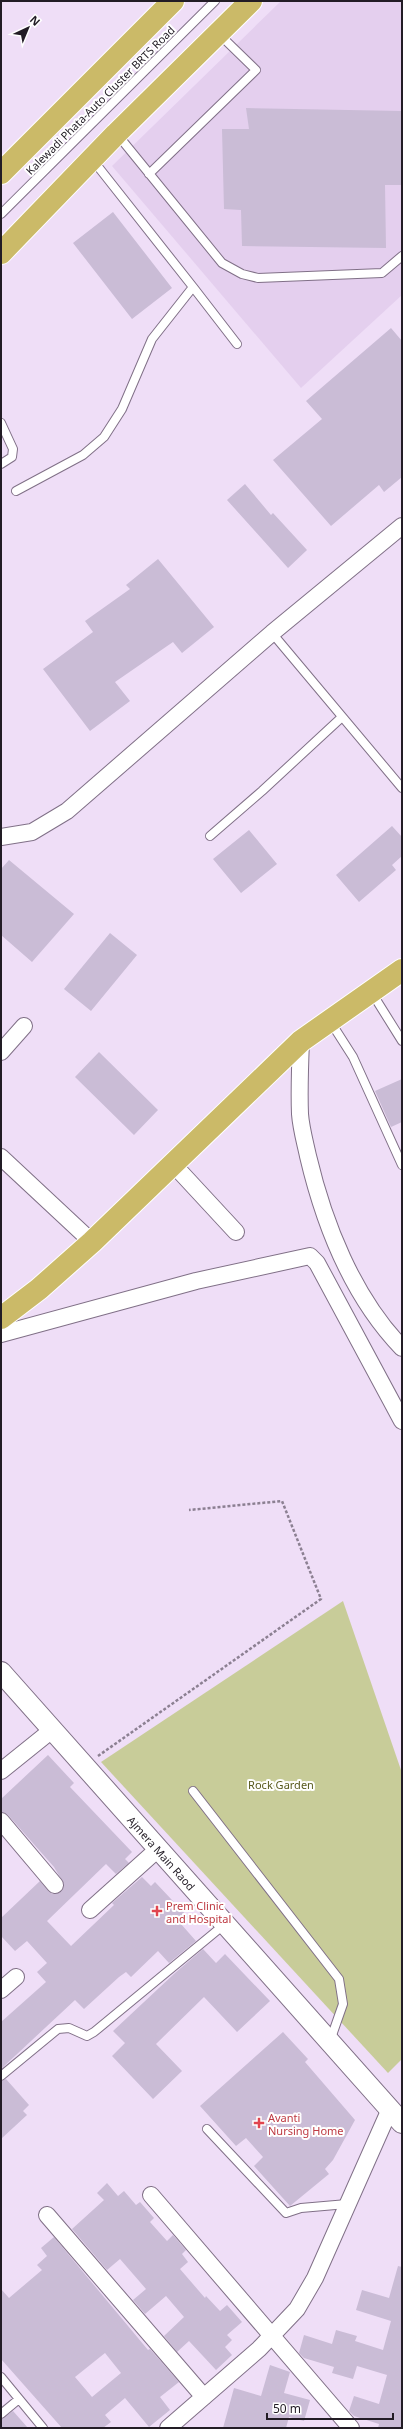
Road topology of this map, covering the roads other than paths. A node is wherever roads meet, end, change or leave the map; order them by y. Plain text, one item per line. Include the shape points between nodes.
1 (173, 1) edge
2 (214, 1) edge
3 (251, 1) edge
4 (218, 33) junction
5 (116, 134) junction
6 (92, 160) junction
7 (1, 173) edge
8 (149, 174) junction
9 (1, 214) edge
10 (1, 253) edge
11 (402, 256) edge
12 (193, 287) junction
13 (236, 344) dead end
14 (1, 423) edge
15 (1, 464) edge
16 (16, 491) dead end
17 (402, 526) edge
18 (272, 633) junction
19 (342, 717) junction
20 (402, 788) edge
21 (210, 836) dead end
22 (1, 838) edge
23 (402, 970) edge
24 (370, 991) junction
25 (329, 1020) junction
26 (24, 1026) dead end
27 (301, 1041) junction
28 (402, 1041) edge
29 (1, 1052) edge
30 (1, 1157) edge
31 (173, 1164) junction
32 (402, 1165) edge
33 (236, 1232) dead end
34 (92, 1242) junction
35 (1, 1318) edge
36 (1, 1334) edge
37 (402, 1348) edge
38 (402, 1421) edge
39 (2, 1676) edge
40 (52, 1730) junction
41 (1, 1771) edge
42 (193, 1791) dead end
43 (1, 1821) edge
44 (158, 1849) junction
45 (55, 1885) dead end
46 (90, 1910) dead end
47 (225, 1924) junction
48 (16, 1977) dead end
49 (1, 1990) edge
50 (329, 2041) junction
51 (1, 2076) edge
52 (396, 2116) edge
53 (207, 2129) dead end
54 (151, 2195) dead end
55 (347, 2204) junction
56 (47, 2215) dead end
57 (272, 2337) junction
58 (1, 2377) edge
59 (204, 2397) junction
60 (19, 2399) junction
61 (1, 2414) edge
62 (43, 2428) edge
63 (168, 2428) edge
64 (351, 2428) edge

1 - 7 main road
2 - 9 lane, Kalewadi Phata-Auto Cluster BRTS Road
3 - 4 main road
4 - 5 main road
4 - 8 lane via 256,70
5 - 6 main road
5 - 8 lane
6 - 10 main road
6 - 12 lane
8 - 11 lane via 222,263 242,274 258,278 382,273
12 - 13 lane
12 - 16 lane via 152,339 122,409 104,437 83,455
14 - 15 lane via 13,449 12,457
17 - 18 street
18 - 19 lane
18 - 22 street via 67,811 32,832
19 - 20 lane
19 - 21 lane
23 - 24 main road
24 - 25 main road
24 - 28 lane
25 - 27 main road
25 - 32 lane via 353,1057
26 - 29 street
27 - 31 main road
27 - 37 street via 300,1115 314,1182 337,1246 363,1298 388,1334
30 - 34 street
31 - 33 street
31 - 34 main road
34 - 35 main road via 33,1294
36 - 38 street via 196,1281 310,1256 317,1264
39 - 40 street, Ajmera Main Raod
40 - 41 street
40 - 44 street, Ajmera Main Raod
42 - 50 lane via 339,1979 343,2004
43 - 45 street
44 - 46 street
44 - 47 street, Ajmera Main Raod
47 - 50 street, Ajmera Main Raod
47 - 51 lane via 94,2032 87,2036 69,2028 58,2029
48 - 49 street
50 - 52 street, Ajmera Main Raod
52 - 55 street
53 - 55 lane via 286,2213 301,2208
54 - 57 street
55 - 57 street via 315,2278 297,2309
56 - 59 street
57 - 59 street
57 - 64 street
58 - 60 lane
59 - 63 street
60 - 61 lane
60 - 62 lane

